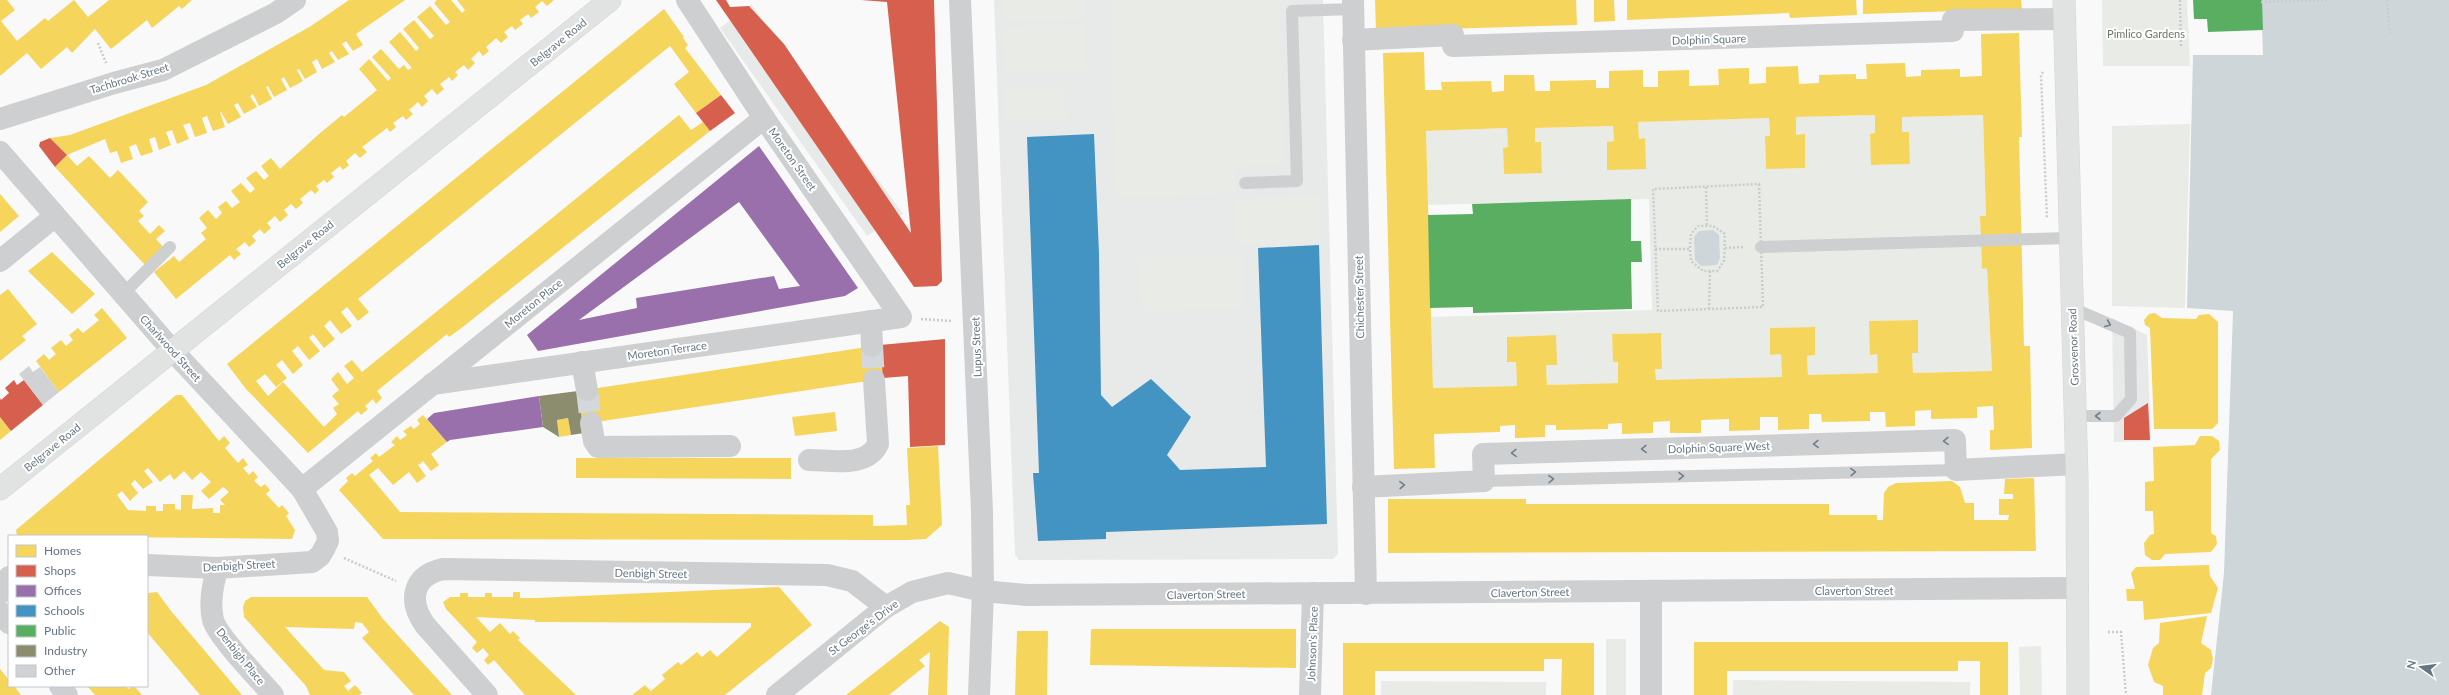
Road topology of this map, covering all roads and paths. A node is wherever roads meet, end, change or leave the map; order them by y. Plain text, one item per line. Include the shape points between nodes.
1 (295, 0) edge
2 (610, 0) edge
3 (687, 0) edge
4 (960, 0) edge
5 (2180, 0) edge
6 (2329, 0) edge
7 (2387, 0) edge
8 (2261, 2) dead end
9 (1353, 4) edge
10 (2064, 9) edge
11 (2390, 33) dead end
12 (1354, 40) junction
13 (2181, 48) dead end
14 (764, 118) junction
15 (0, 119) edge
16 (0, 152) edge
17 (1245, 183) dead end
18 (1706, 187) junction
19 (54, 217) junction
20 (1707, 226) junction
21 (2070, 238) junction
22 (170, 247) dead end
23 (1761, 247) junction
24 (1655, 249) junction
25 (1690, 249) junction
26 (0, 261) edge
27 (1710, 271) junction
28 (124, 293) junction
29 (2072, 308) junction
30 (1709, 309) junction
31 (901, 317) junction
32 (871, 321) junction
33 (975, 322) junction
34 (872, 346) tunnel mouth
35 (172, 350) junction
36 (582, 362) junction
37 (874, 380) tunnel mouth
38 (432, 384) junction
39 (587, 390) tunnel mouth
40 (2075, 416) junction
41 (591, 423) tunnel mouth
42 (730, 446) dead end
43 (809, 460) dead end
44 (2076, 464) junction
45 (1956, 470) junction
46 (1484, 481) junction
47 (1363, 487) junction
48 (0, 489) edge
49 (302, 489) junction
50 (333, 553) junction
51 (148, 565) edge
52 (217, 568) junction
53 (8, 578) edge
54 (408, 586) junction
55 (2078, 588) junction
56 (983, 591) junction
57 (1651, 591) junction
58 (0, 593) edge
59 (1313, 593) junction
60 (1366, 594) junction
61 (886, 607) junction
62 (0, 612) edge
63 (8, 622) edge
64 (2108, 632) dead end
65 (61, 687) edge
66 (67, 695) edge
67 (272, 695) edge
68 (486, 695) edge
69 (777, 695) edge
70 (979, 695) edge
71 (1310, 695) edge
72 (1651, 695) edge
73 (2078, 695) edge
74 (2126, 695) edge

1 - 15 street, Tachbrook Street via 276,13 163,70
2 - 35 main road, Belgrave Road
3 - 14 street, Moreton Street
4 - 33 street, Lupus Street
5 - 13 path
6 - 8 path
7 - 11 path
9 - 12 street, Chichester Street
9 - 17 lane via 1292,11 1297,181
10 - 12 street, Dolphin Square via 1953,20 1953,31 1453,46 1452,35
10 - 21 main road, Grosvenor Road
12 - 47 street, Chichester Street
14 - 31 street, Moreton Street
14 - 38 street, Moreton Place
16 - 19 street, Charlwood Street
18 - 20 path
18 - 23 path via 1759,184
18 - 24 path via 1653,188
19 - 26 street
19 - 28 street, Charlwood Street
20 - 25 path via 1698,226 1691,234
20 - 27 path via 1713,226 1725,234 1724,261 1717,271
21 - 23 lane
21 - 29 main road, Grosvenor Road
22 - 28 lane
23 - 30 path via 1763,307
24 - 25 path
24 - 30 path via 1658,311
25 - 27 path via 1691,262 1703,271
27 - 30 path
28 - 35 street, Charlwood Street
29 - 40 main road, Grosvenor Road
29 -> 40 lane via 2130,333 2131,399 2116,416
31 - 32 street, Moreton Terrace
31 - 33 path
32 - 34 street
32 - 36 street, Moreton Terrace
33 - 56 street, Lupus Street
35 - 48 main road, Belgrave Road
35 - 49 street, Charlwood Street
36 - 38 street, Moreton Terrace
36 - 39 street
37 - 43 street via 878,444 875,451 863,459
38 - 49 street, Moreton Place
40 - 44 main road, Grosvenor Road
41 - 42 street via 594,442 598,447
44 - 45 street
44 - 55 main road, Grosvenor Road
46 -> 45 lane via 1703,470
45 -> 46 street, Dolphin Square West via 1955,440 1483,454
47 -> 46 street
47 - 60 street, Chichester Street
49 - 50 street, Charlwood Street via 327,532
50 - 52 street, Denbigh Street via 320,556 312,562
50 - 54 path
51 - 52 street, Denbigh Street
52 - 67 street, Denbigh Place via 211,600 214,622 228,643
53 - 58 street
54 - 61 street, Denbigh Street via 428,574 443,569 826,575 852,582
54 - 68 street via 421,619
55 - 57 street, Claverton Street
55 - 73 main road, Grosvenor Road
56 - 59 street, Claverton Street via 1026,596
56 - 61 street, St George's Drive via 948,583 938,584 912,592
56 - 70 street, Lupus Street
57 - 60 street, Claverton Street
57 - 72 street
59 - 60 street, Claverton Street
59 - 71 street, Johnson's Place
61 - 69 street, St George's Drive
62 - 63 street
64 - 74 path via 2121,632
65 - 66 street

